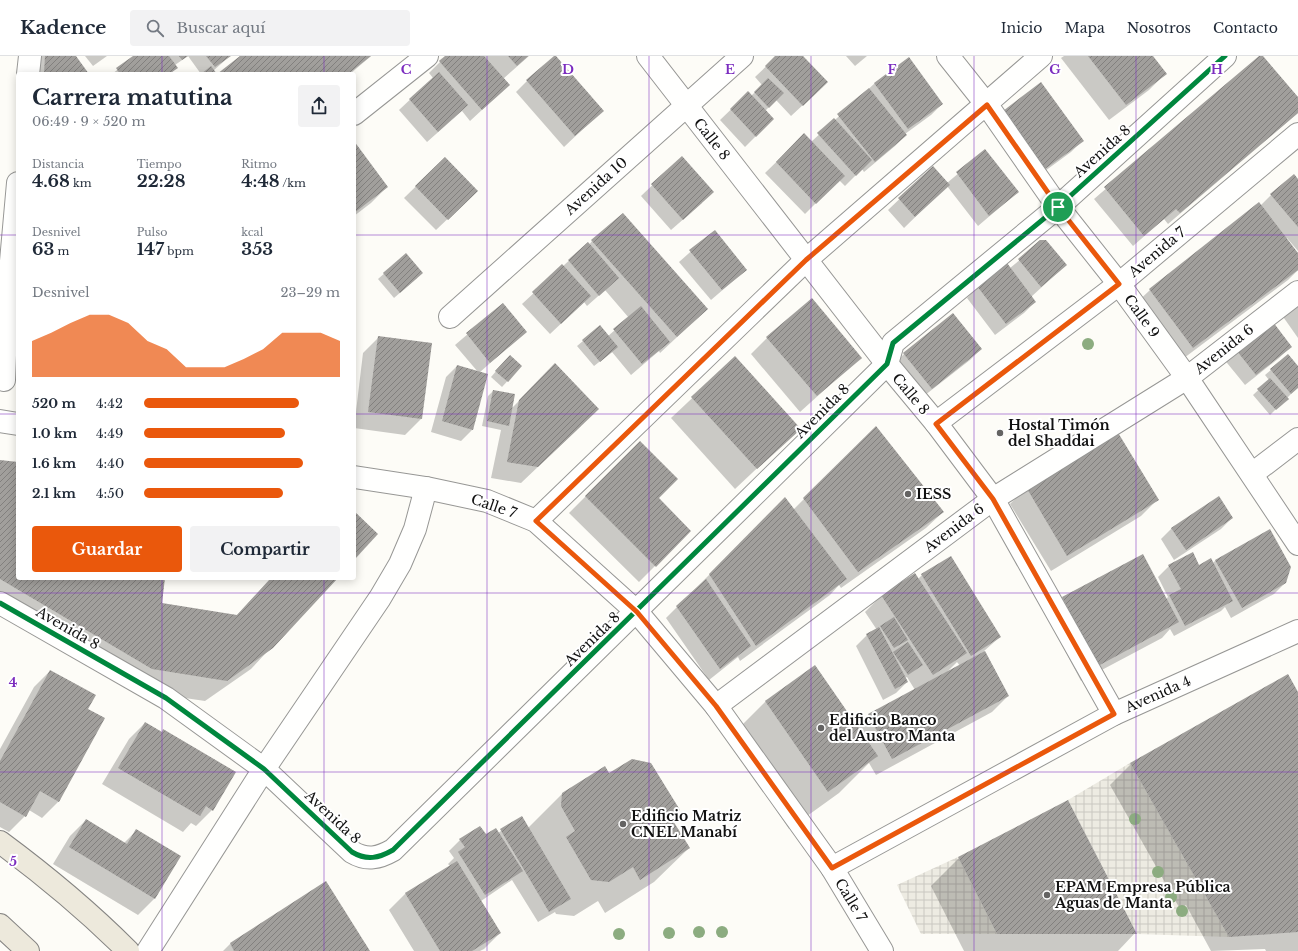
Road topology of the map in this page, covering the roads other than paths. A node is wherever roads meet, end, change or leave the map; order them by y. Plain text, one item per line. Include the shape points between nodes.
1 (30, 56) edge
2 (427, 56) edge
3 (648, 56) edge
4 (742, 56) edge
5 (948, 56) edge
6 (1041, 56) edge
7 (1225, 56) edge
8 (28, 72) edge
9 (686, 105) junction
10 (987, 105) junction
11 (356, 112) edge
12 (1298, 134) edge
13 (16, 205) edge
14 (1058, 207) junction
15 (806, 260) junction
16 (1119, 284) junction
17 (1298, 292) edge
18 (450, 317) dead end
19 (887, 364) junction
20 (7, 376) edge
21 (1187, 378) junction
22 (0, 421) edge
23 (16, 424) edge
24 (936, 424) junction
25 (1298, 439) edge
26 (1252, 474) junction
27 (356, 478) edge
28 (426, 488) junction
29 (993, 499) junction
30 (536, 521) junction
31 (1298, 544) edge
32 (0, 603) edge
33 (637, 612) junction
34 (1298, 631) edge
35 (716, 706) junction
36 (1114, 714) junction
37 (264, 770) junction
38 (0, 842) edge
39 (832, 868) junction
40 (0, 925) edge
41 (28, 951) edge
42 (128, 951) edge
43 (148, 951) edge
44 (882, 951) edge

1 - 8 street
2 - 11 street
3 - 9 street, Calle 8
4 - 9 street, Avenida 10
5 - 10 street, Calle 9
6 - 10 street
7 - 14 street, Avenida 8
9 - 15 street, Calle 8
9 - 18 street, Avenida 10
10 - 14 street, Calle 9
10 - 15 street
12 - 16 street, Avenida 7
13 - 20 street via 7,306
14 - 16 street, Calle 9
14 - 19 street, Avenida 8 via 893,343
15 - 19 street, Calle 8
15 - 30 street
16 - 21 street, Calle 9
16 - 24 street, Avenida 7
17 - 21 street, Avenida 6
19 - 24 street, Calle 8
19 - 33 street, Avenida 8
21 - 26 street, Calle 9
21 - 29 street, Avenida 6
22 - 23 street
24 - 29 street, Calle 8
25 - 26 street
26 - 31 street, Calle 9
27 - 28 street, Calle 7
28 - 30 street, Calle 7 via 487,500
28 - 37 street via 415,529 397,569
29 - 35 street, Avenida 6
29 - 36 street, Calle 8
30 - 33 street, Calle 7
32 - 37 street, Avenida 8 via 166,698
33 - 35 street, Calle 7
33 - 37 street, Avenida 8 via 393,850 382,856 366,858 352,852
34 - 36 street, Avenida 4
35 - 39 street, Calle 7
36 - 39 street, Avenida 4
37 - 43 street
38 - 42 main road via 92,915
39 - 44 street, Calle 7
40 - 41 main road

